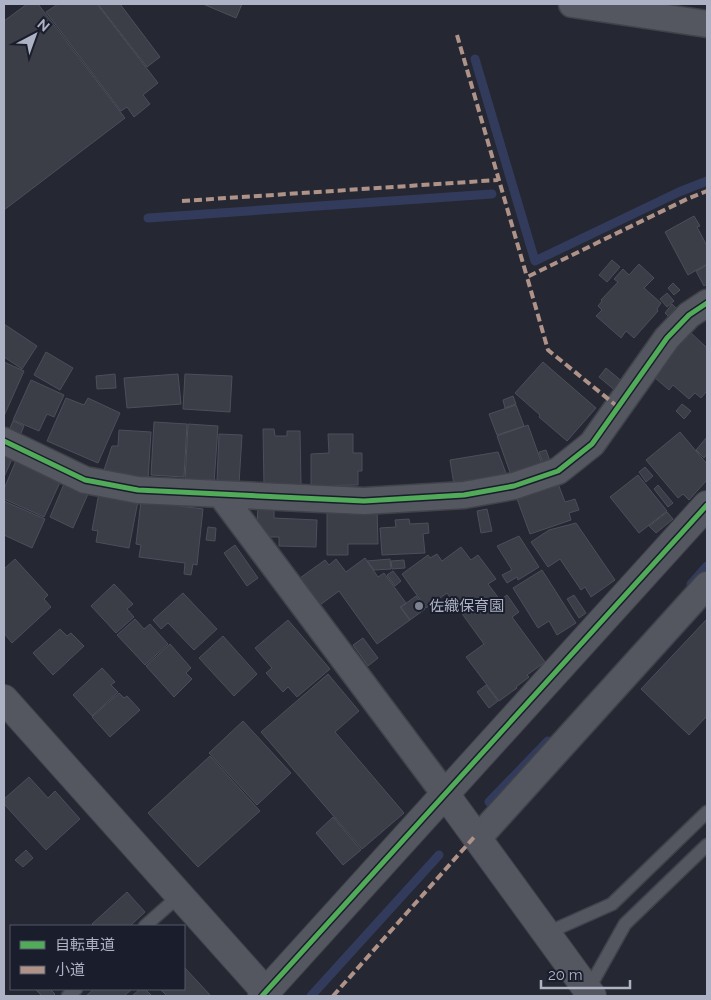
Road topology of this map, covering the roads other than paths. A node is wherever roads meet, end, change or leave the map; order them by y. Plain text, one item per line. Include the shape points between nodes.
1 (572, 4) edge
2 (707, 24) edge
3 (707, 303) edge
4 (4, 441) edge
5 (222, 496) junction
6 (707, 505) edge
7 (707, 585) edge
8 (4, 699) edge
9 (445, 794) junction
10 (707, 812) edge
11 (478, 838) junction
12 (707, 846) edge
13 (180, 895) junction
14 (147, 925) edge
15 (547, 934) junction
16 (590, 993) edge
17 (264, 994) edge

1 - 2 street
3 - 5 street via 689,315 667,338 592,444 558,471 514,486 464,494 364,501
4 - 5 street via 86,480 138,490
5 - 9 street
6 - 9 street
7 - 11 street
8 - 13 street
9 - 11 street
9 - 17 street
10 - 15 lane via 612,904
11 - 15 street
12 - 16 lane via 625,924
13 - 14 lane
13 - 17 street
15 - 16 street

